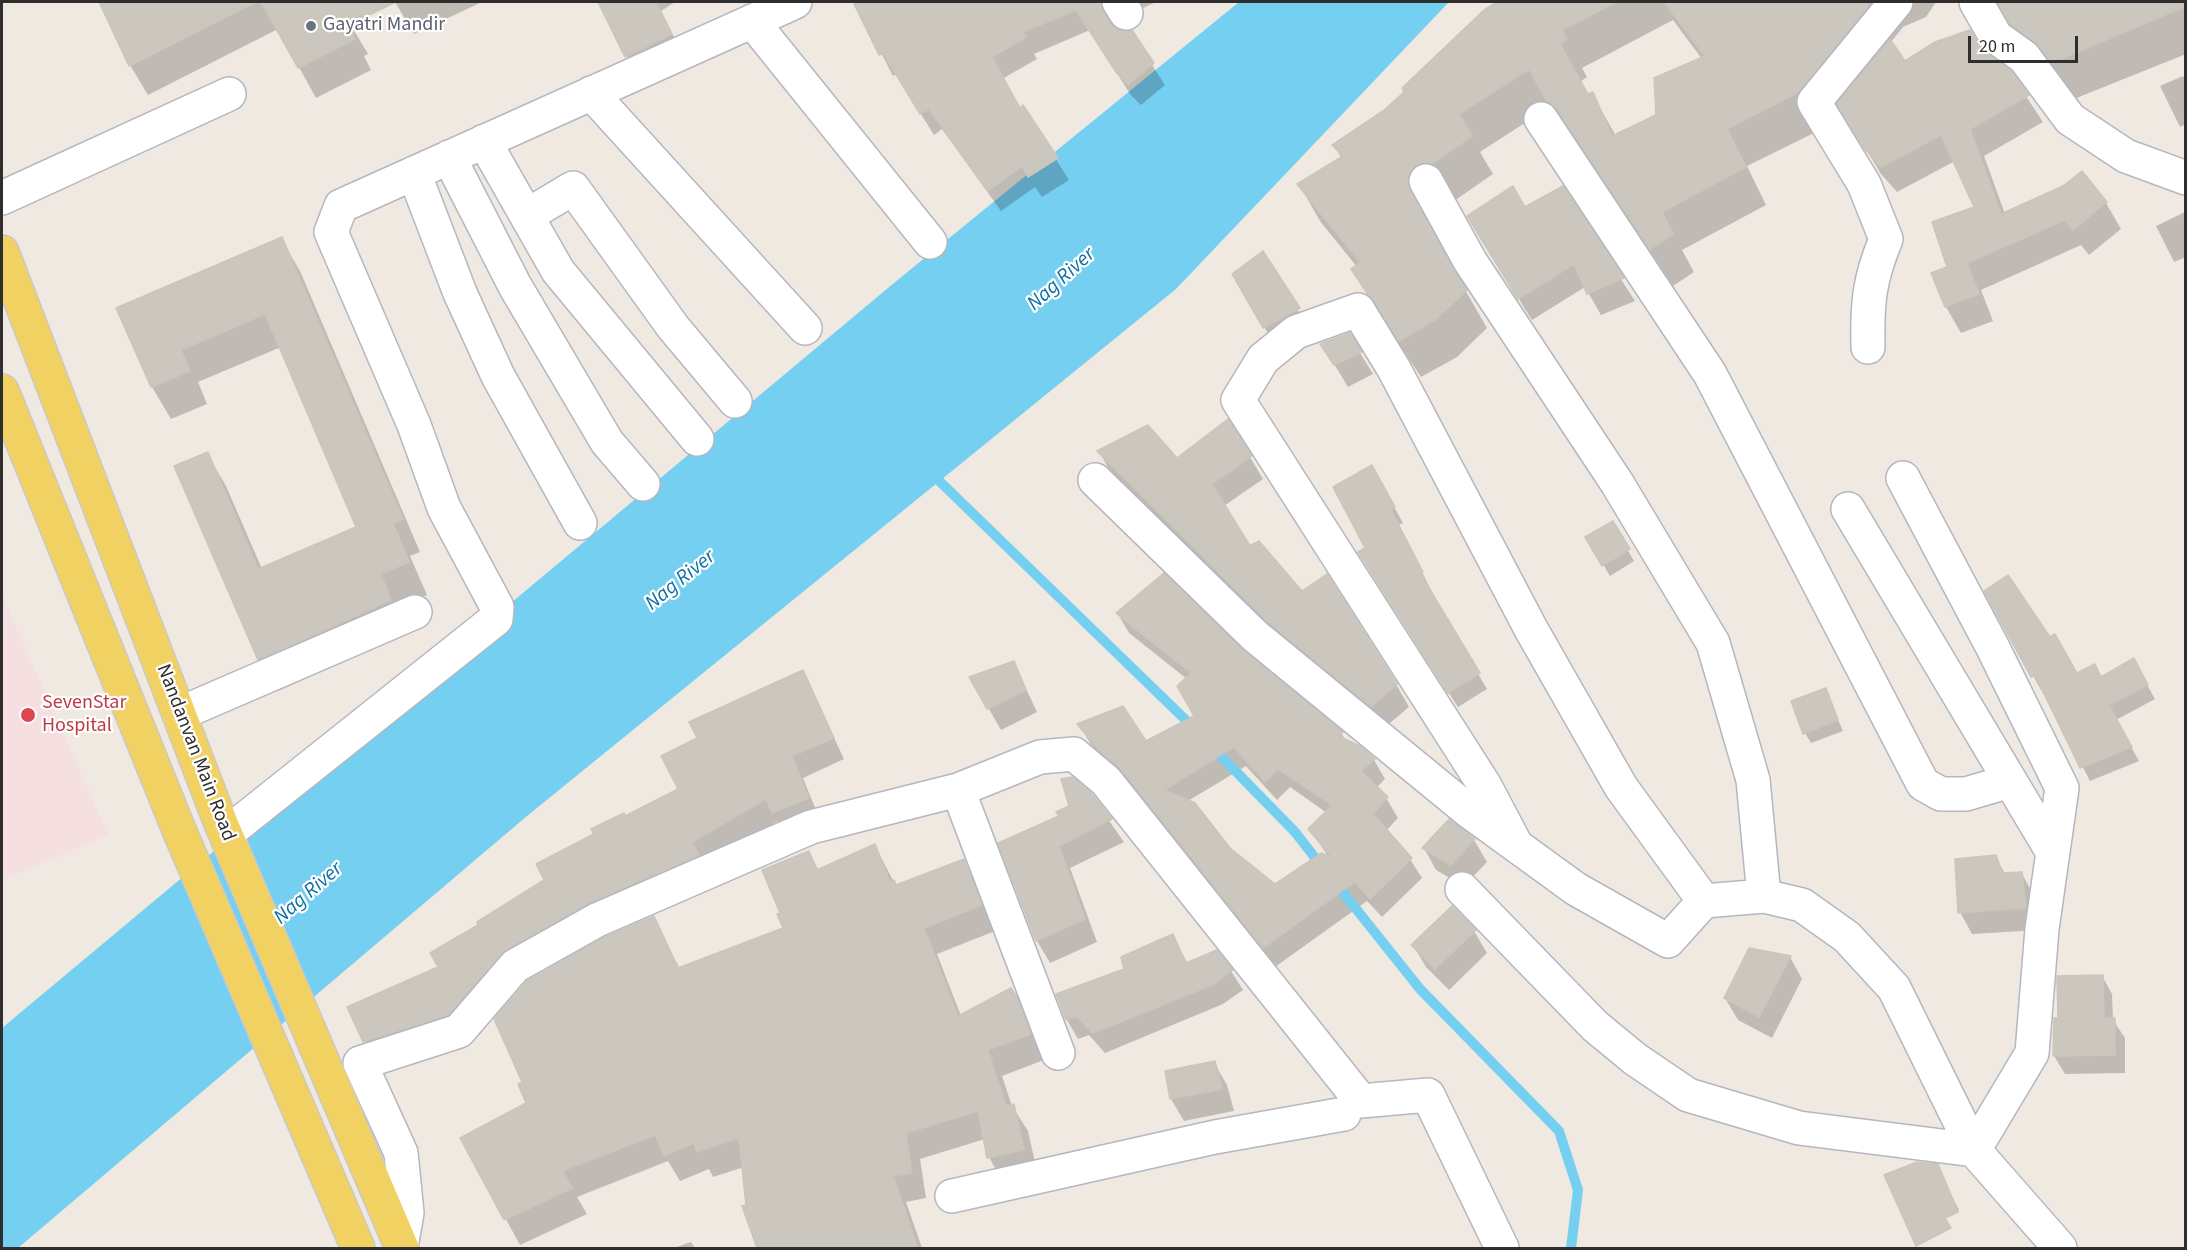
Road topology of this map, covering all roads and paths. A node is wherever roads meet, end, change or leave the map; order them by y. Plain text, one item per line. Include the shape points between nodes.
1 (795, 2) edge
2 (1896, 2) edge
3 (1976, 2) edge
4 (752, 21) junction
5 (591, 93) junction
6 (229, 94) dead end
7 (1541, 119) dead end
8 (484, 141) junction
9 (449, 157) junction
10 (414, 173) junction
11 (2186, 178) edge
12 (1426, 180) dead end
13 (2, 198) edge
14 (528, 216) junction
15 (930, 242) dead end
16 (2, 252) edge
17 (805, 328) dead end
18 (1868, 347) dead end
19 (2, 391) edge
20 (735, 401) dead end
21 (697, 439) dead end
22 (1903, 478) dead end
23 (1095, 480) dead end
24 (643, 484) dead end
25 (1848, 509) dead end
26 (580, 523) dead end
27 (415, 612) dead end
28 (179, 714) junction
29 (2010, 782) junction
30 (958, 790) junction
31 (223, 827) junction
32 (1516, 845) junction
33 (2052, 851) junction
34 (1462, 889) dead end
35 (1764, 896) junction
36 (1704, 901) junction
37 (1058, 1053) dead end
38 (1344, 1114) dead end
39 (1974, 1150) junction
40 (952, 1197) dead end
41 (358, 1248) edge
42 (402, 1248) edge
43 (1502, 1248) edge
44 (2060, 1248) edge

1 - 4 street
2 - 18 street via 1814,102 1864,184 1886,239 1874,268 1867,302
3 - 11 street via 1996,37 2024,57 2070,119 2126,156
4 - 5 street
4 - 15 street
5 - 8 street
5 - 17 street
6 - 13 street
7 - 29 street via 1710,374 1923,784 1941,794 1958,794
8 - 9 street
8 - 14 street
9 - 10 street
9 - 24 street via 515,286 607,442
10 - 26 street via 460,293 498,376
10 - 31 street via 341,207 331,232 414,425 444,507 497,607 496,619
12 - 35 street via 1470,261 1617,483 1713,643 1753,780
14 - 20 street via 573,188 673,327
14 - 21 street via 558,271
16 - 28 main road, Nandanvan Main Road
19 - 41 main road via 179,830
22 - 33 street via 2062,788
23 - 32 street via 1255,636
25 - 29 street
27 - 28 street
28 - 31 main road, Nandanvan Main Road
29 - 33 street
30 - 37 street
30 - 42 street via 811,827 597,920 515,966 459,1031 360,1063 401,1153 407,1213
30 - 43 street via 1040,757 1074,754 1098,774 1361,1101 1428,1095
31 - 42 main road, Nandanvan Main Road
32 - 36 street via 1576,889 1668,941
32 - 36 street via 1485,786 1238,400 1263,359 1296,332 1358,310 1394,369 1531,628 1621,787
33 - 39 street via 2032,1053
34 - 39 street via 1595,1026 1688,1095 1799,1128
35 - 36 street
35 - 39 street via 1802,905 1847,937 1894,988
38 - 40 street via 1215,1137
39 - 44 street

